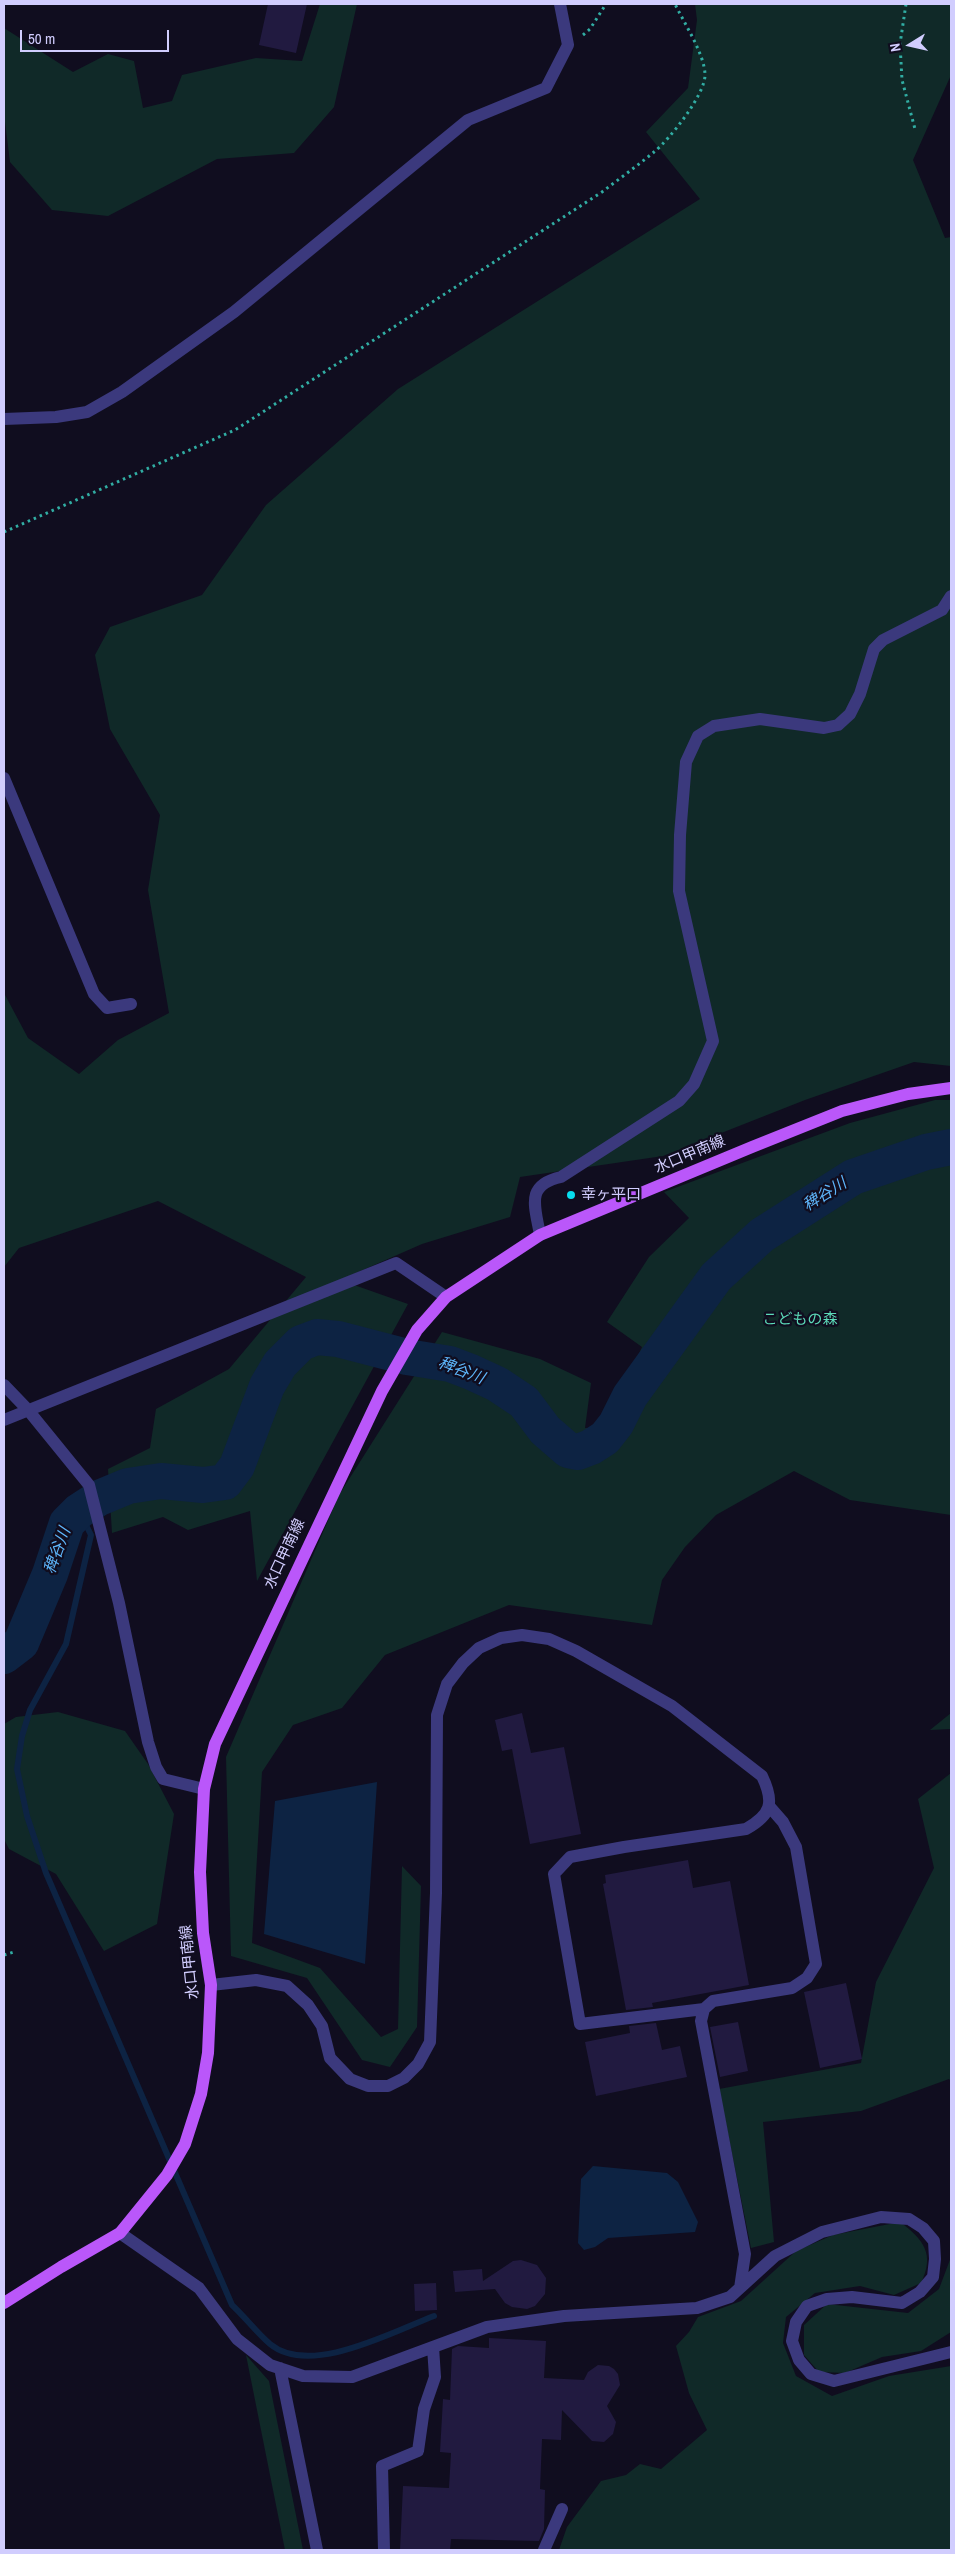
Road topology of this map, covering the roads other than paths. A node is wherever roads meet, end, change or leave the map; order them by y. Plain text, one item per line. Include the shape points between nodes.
1 (560, 4) edge
2 (4, 420) edge
3 (951, 596) edge
4 (4, 778) edge
5 (130, 1004) dead end
6 (951, 1088) edge
7 (540, 1235) junction
8 (446, 1297) junction
9 (4, 1385) edge
10 (28, 1410) junction
11 (4, 1420) edge
12 (204, 1788) junction
13 (769, 1806) junction
14 (211, 1985) junction
15 (704, 2009) junction
16 (120, 2233) junction
17 (740, 2288) junction
18 (4, 2304) edge
19 (433, 2346) junction
20 (951, 2352) edge
21 (280, 2368) junction
22 (562, 2509) dead end
23 (317, 2550) edge
24 (384, 2550) edge
25 (544, 2550) edge

1 - 2 street via 568,45 546,88 468,120 234,312 122,392 87,412
3 - 7 street via 942,610 883,640 874,649 860,694 850,714 838,725 824,728 760,719 714,726 698,736 686,762 679,891 713,1041 694,1084 679,1101 562,1177 540,1185 534,1199
4 - 5 street via 94,994 107,1008
6 - 7 main road, 水口甲南線 via 908,1094 842,1111
7 - 8 main road, 水口甲南線
8 - 10 street via 396,1263
8 - 12 main road, 水口甲南線 via 417,1330 382,1391 215,1744
9 - 10 street
10 - 11 street
10 - 12 street via 89,1485 156,1767 163,1779
12 - 14 main road, 水口甲南線 via 200,1872 203,1933
13 - 14 street via 768,1789 762,1776 672,1706 549,1639 522,1635 501,1638 479,1648 463,1663 447,1684 437,1714 436,1893 430,2042 418,2064 404,2078 388,2086 368,2086 350,2079 330,2058 322,2026 308,2005 287,1986 256,1980
13 - 15 street via 783,1822 796,1847 816,1964 807,1978 792,1988 712,2002
13 - 15 street via 763,1820 746,1829 570,1857 554,1874 580,2024
14 - 16 main road, 水口甲南線 via 208,2053 201,2094 185,2144 168,2172
15 - 17 street via 701,2021 703,2041 745,2254
16 - 18 main road, 水口甲南線
16 - 21 street via 199,2288 237,2339 270,2365
17 - 19 street via 730,2297 697,2308 564,2316 487,2327
17 - 20 street via 775,2256 822,2232 881,2217 909,2219 934,2241 933,2277 920,2292 902,2303 852,2297 827,2299 808,2306 796,2322 792,2340 799,2360 811,2374 834,2381
19 - 21 street via 352,2377 303,2376
19 - 24 street via 435,2377 424,2409 418,2451 382,2466
21 - 23 street
22 - 25 street

